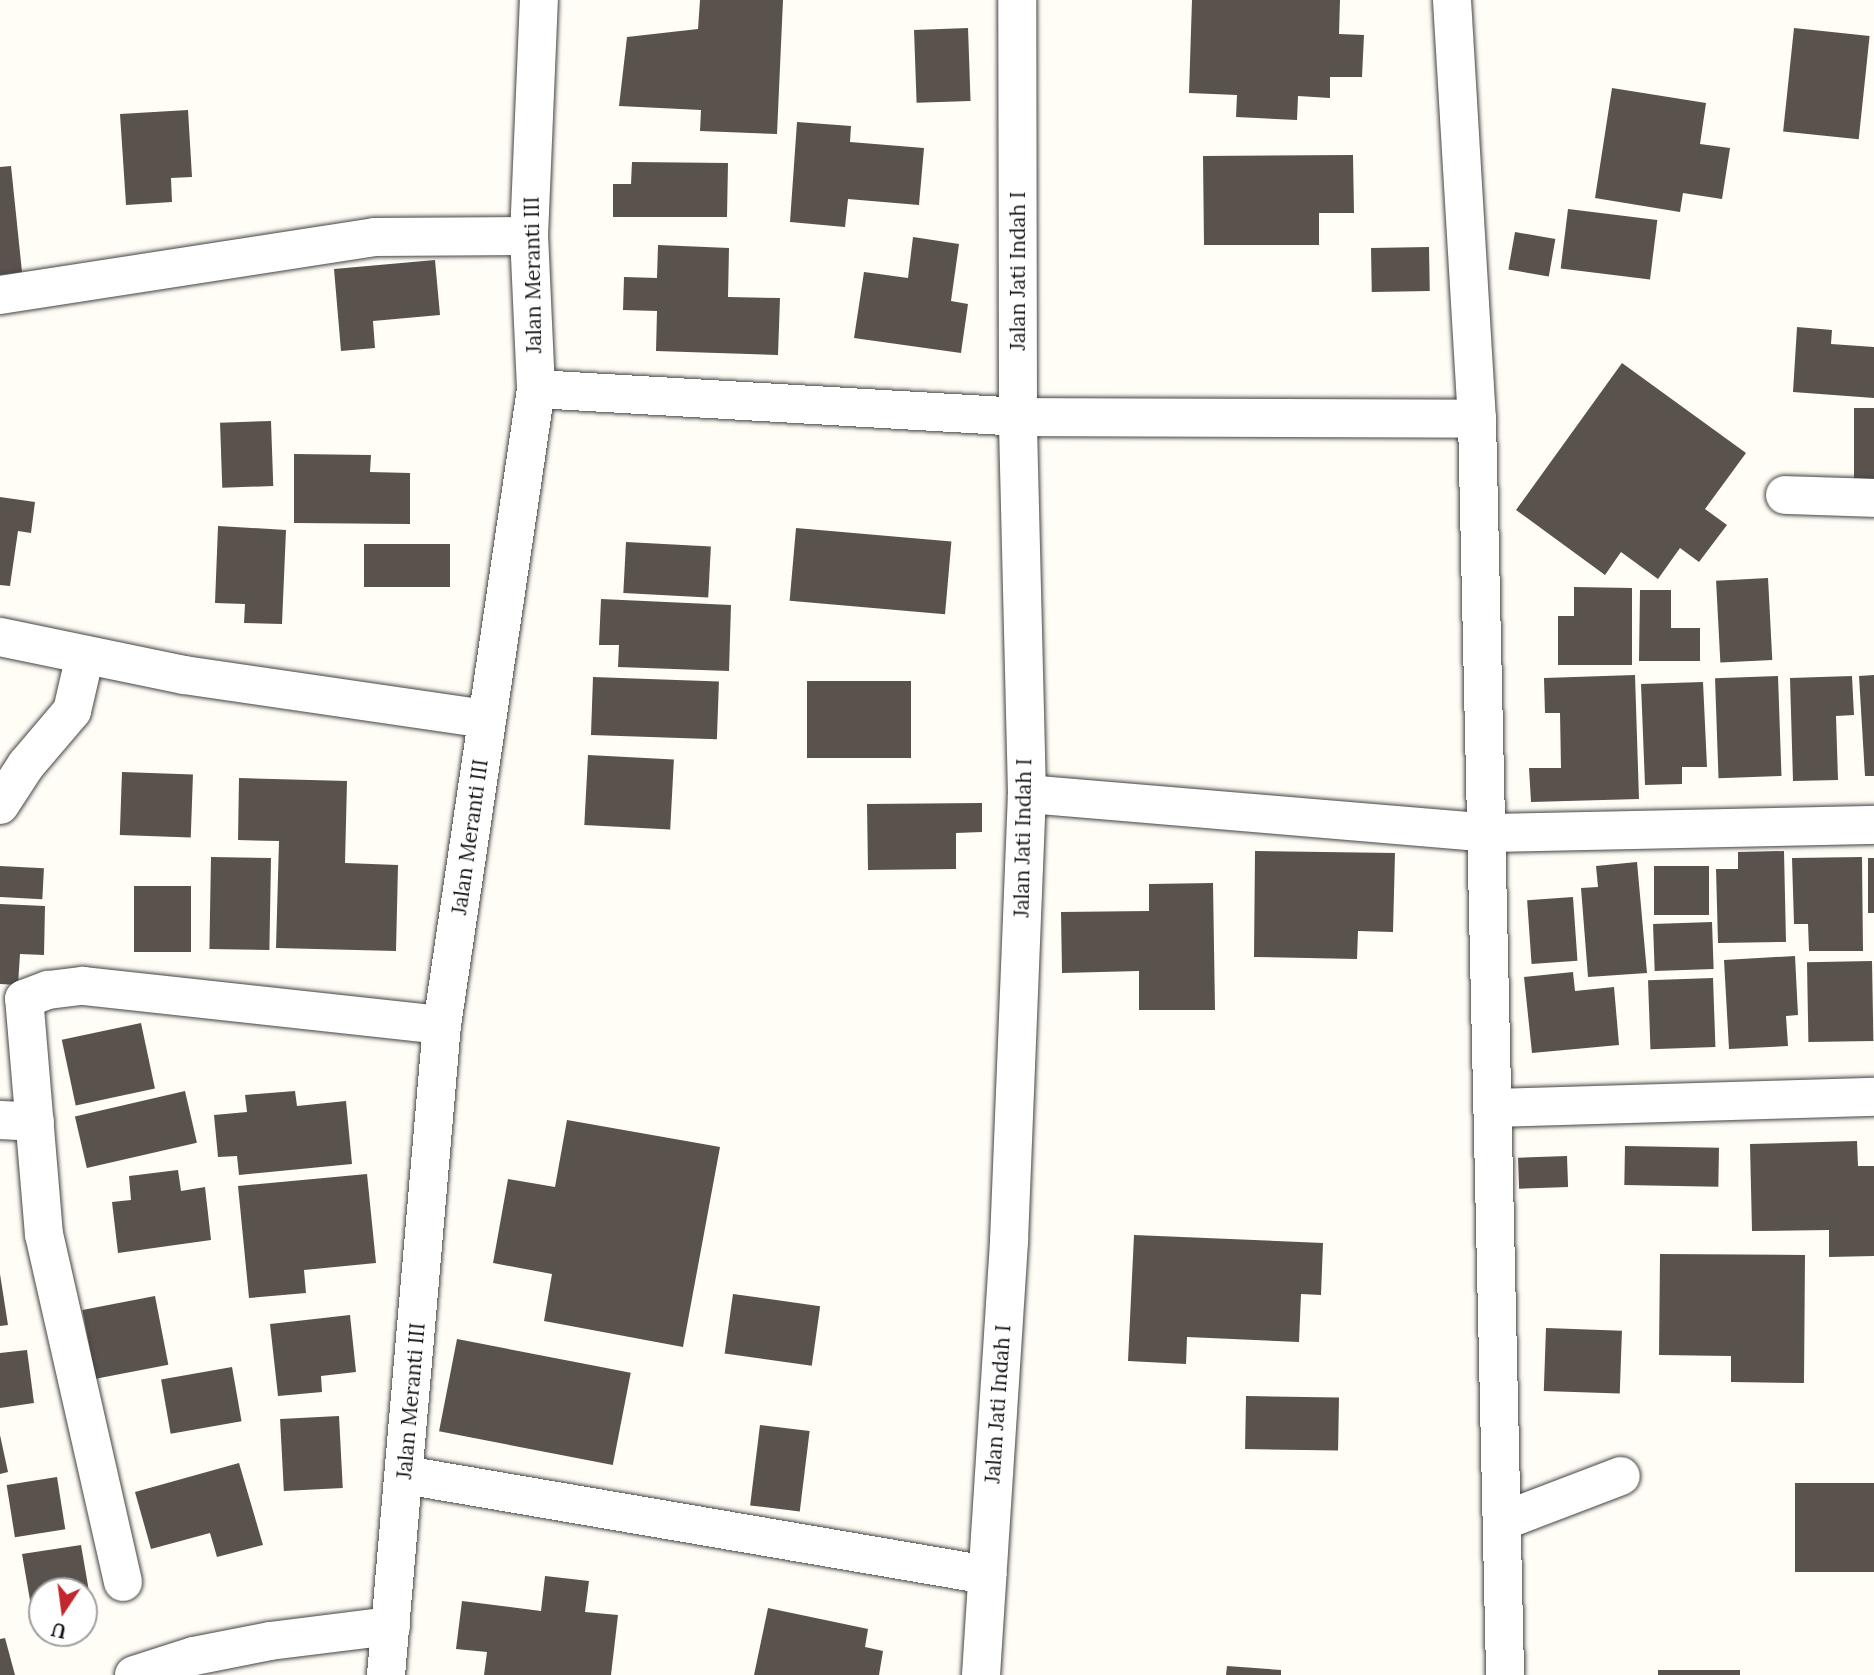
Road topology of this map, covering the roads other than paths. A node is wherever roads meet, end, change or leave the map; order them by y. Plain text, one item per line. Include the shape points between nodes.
1 (539, 0) edge
2 (1017, 0) edge
3 (1452, 0) edge
4 (529, 236) junction
5 (0, 295) edge
6 (536, 389) junction
7 (1018, 417) junction
8 (1477, 419) junction
9 (1785, 495) dead end
10 (1874, 498) edge
11 (0, 636) edge
12 (85, 655) junction
13 (486, 719) junction
14 (1027, 794) junction
15 (0, 805) edge
16 (1874, 825) edge
17 (1487, 833) junction
18 (12, 1001) edge
19 (442, 1025) junction
20 (1874, 1097) edge
21 (1496, 1108) junction
22 (17, 1121) edge
23 (405, 1475) junction
24 (1620, 1476) dead end
25 (1503, 1521) junction
26 (987, 1575) junction
27 (123, 1582) dead end
28 (391, 1626) junction
29 (134, 1675) edge
30 (386, 1675) edge
31 (981, 1675) edge
32 (1506, 1675) edge

1 - 4 street, Jalan Meranti III
2 - 7 street, Jalan Jati Indah I
3 - 8 street
4 - 5 street via 373,237
4 - 6 street, Jalan Meranti III
6 - 7 street
6 - 13 street, Jalan Meranti III
7 - 8 street
7 - 14 street, Jalan Jati Indah I
8 - 17 street
9 - 10 street
11 - 12 street
12 - 13 street via 184,676
12 - 15 street via 72,711 26,765
13 - 19 street, Jalan Meranti III
14 - 17 street
14 - 26 street, Jalan Jati Indah I via 1009,1241
16 - 17 street
17 - 21 street
18 - 19 street via 48,990 95,986
18 - 22 street
19 - 23 street, Jalan Meranti III
20 - 21 street
21 - 25 street
22 - 27 street
23 - 26 street
23 - 28 street, Jalan Meranti III
24 - 25 street
25 - 32 street
26 - 31 street, Jalan Jati Indah I
28 - 29 street via 270,1641 194,1656
28 - 30 street, Jalan Meranti III

